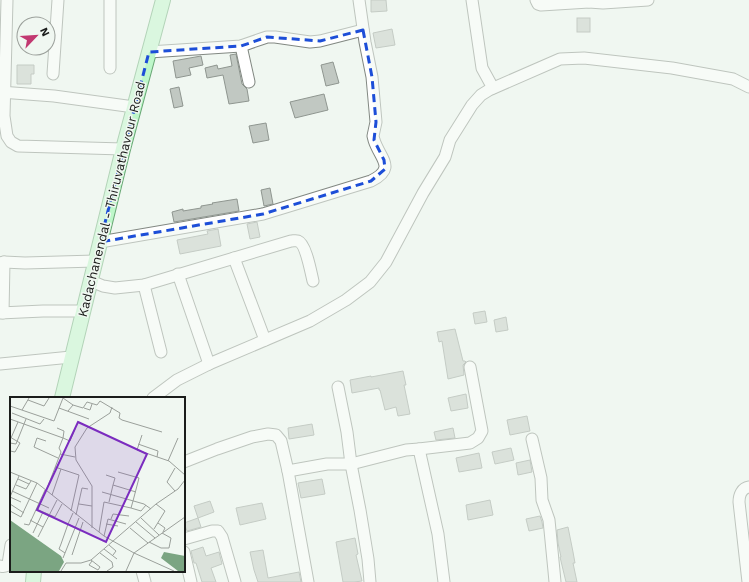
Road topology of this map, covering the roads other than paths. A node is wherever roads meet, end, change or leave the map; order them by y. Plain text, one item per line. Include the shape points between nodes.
1 (7, 0) edge
2 (58, 0) edge
3 (110, 0) edge
4 (166, 0) edge
5 (359, 0) edge
6 (472, 0) edge
7 (536, 0) edge
8 (648, 0) edge
9 (589, 1) edge
10 (363, 30) junction
11 (3, 44) edge
12 (241, 46) junction
13 (149, 52) junction
14 (110, 68) dead end
15 (54, 74) dead end
16 (249, 82) dead end
17 (749, 87) edge
18 (493, 88) junction
19 (2, 92) edge
20 (134, 107) junction
21 (123, 149) junction
22 (100, 242) junction
23 (234, 258) junction
24 (95, 261) junction
25 (2, 262) edge
26 (178, 274) junction
27 (91, 281) junction
28 (313, 281) dead end
29 (144, 284) junction
30 (82, 311) junction
31 (2, 313) edge
32 (265, 340) junction
33 (161, 352) dead end
34 (71, 357) junction
35 (0, 364) edge
36 (209, 364) junction
37 (470, 367) dead end
38 (338, 387) dead end
39 (62, 397) edge
40 (154, 397) edge
41 (532, 439) dead end
42 (419, 449) junction
43 (185, 462) edge
44 (351, 464) junction
45 (288, 471) junction
46 (749, 487) edge
47 (185, 539) edge
48 (10, 551) edge
49 (185, 556) edge
50 (0, 566) edge
51 (34, 572) edge
52 (142, 572) edge
53 (33, 582) edge
54 (145, 582) edge
55 (191, 582) edge
56 (235, 582) edge
57 (308, 582) edge
58 (370, 582) edge
59 (444, 582) edge
60 (555, 582) edge
61 (748, 582) edge

1 - 11 street
2 - 15 street
3 - 14 street
4 - 13 main road, Kadachanendal - Thiruvathavour Road
5 - 10 street
6 - 18 street via 482,68
7 - 9 street via 541,5
8 - 9 street via 603,3
10 - 12 street via 310,42 268,37
10 - 22 street via 372,77 376,122 373,136 385,164 383,173 371,181 264,214
11 - 19 street
12 - 13 street
12 - 16 street
13 - 20 main road, Kadachanendal - Thiruvathavour Road
17 - 18 street via 733,79 672,68 584,58 560,59
18 - 32 street via 481,95 472,105 450,140 445,157 386,262 370,282 346,300 310,321
19 - 20 street
19 - 21 street via 7,136 18,146
20 - 21 main road, Kadachanendal - Thiruvathavour Road
21 - 22 main road, Kadachanendal - Thiruvathavour Road
22 - 24 main road, Kadachanendal - Thiruvathavour Road
23 - 26 street
23 - 28 street via 298,240 304,248
23 - 32 street
24 - 25 street
24 - 27 main road, Kadachanendal - Thiruvathavour Road
25 - 31 street
26 - 29 street
26 - 36 street
27 - 29 street via 115,288
27 - 30 main road, Kadachanendal - Thiruvathavour Road
29 - 33 street
30 - 31 street
30 - 34 main road, Kadachanendal - Thiruvathavour Road
32 - 36 street
34 - 35 street
34 - 39 main road, Kadachanendal - Thiruvathavour Road
36 - 40 street via 177,380
37 - 42 street via 482,431 478,438 470,443
38 - 44 street
41 - 60 street via 541,478 542,500 548,520
42 - 44 street
42 - 59 street via 438,534
43 - 45 street via 252,437 268,434 276,435 281,441
44 - 45 street via 327,464
44 - 58 street via 364,531
45 - 57 street
46 - 61 street via 742,490 739,496
47 - 56 street via 218,531
48 - 50 street via 8,564
49 - 55 street
51 - 53 main road
52 - 54 street

